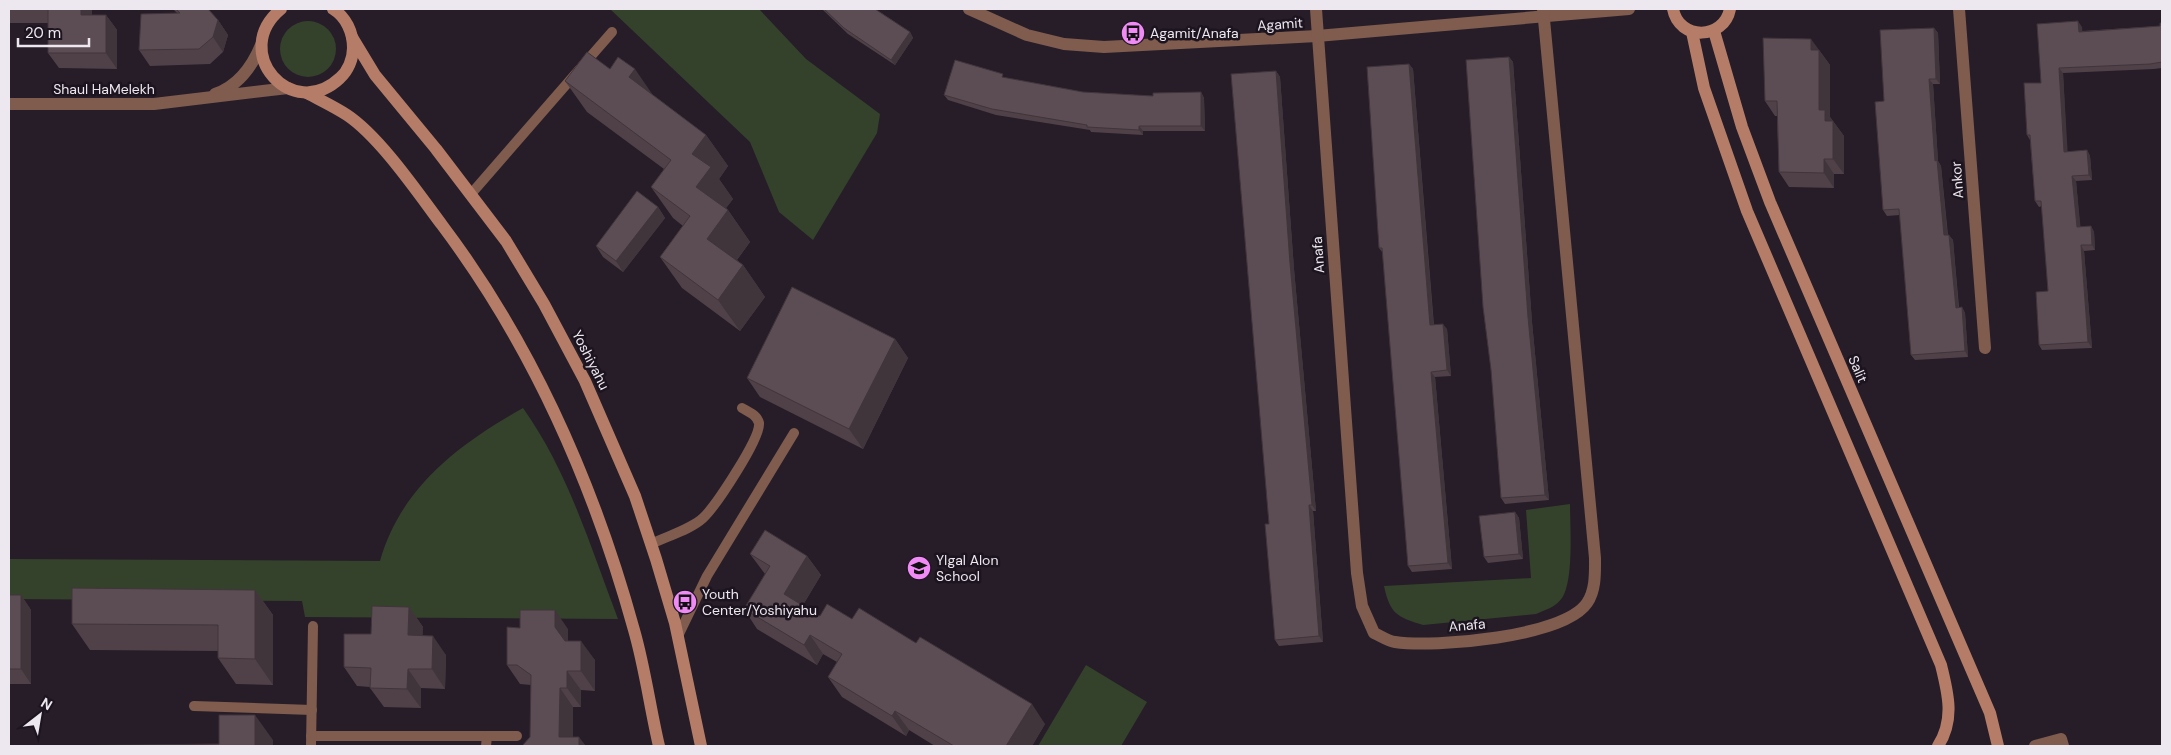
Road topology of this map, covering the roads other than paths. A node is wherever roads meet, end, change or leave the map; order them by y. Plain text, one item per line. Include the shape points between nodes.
1 (266, 9) edge
2 (281, 9) edge
3 (969, 9) edge
4 (1316, 9) edge
5 (1629, 9) edge
6 (1673, 9) edge
7 (1730, 9) edge
8 (1959, 9) edge
9 (335, 10) edge
10 (1544, 13) edge
11 (264, 30) junction
12 (1714, 31) junction
13 (612, 32) dead end
14 (1692, 32) junction
15 (1318, 36) junction
16 (352, 37) junction
17 (261, 46) junction
18 (288, 88) junction
19 (307, 93) junction
20 (199, 100) junction
21 (9, 104) edge
22 (471, 194) junction
23 (1985, 348) dead end
24 (742, 408) dead end
25 (794, 432) dead end
26 (651, 544) junction
27 (313, 626) dead end
28 (678, 636) junction
29 (194, 706) dead end
30 (312, 710) junction
31 (517, 736) dead end
32 (311, 741) edge
33 (487, 741) edge
34 (659, 746) edge
35 (701, 746) edge
36 (1938, 746) edge
37 (1998, 746) edge
38 (2035, 746) edge
39 (2063, 746) edge

1 - 11 street
2 - 11 street via 271,17
3 - 15 street, Agamit via 1027,35 1064,44 1104,48
4 - 15 street, Anafa
5 - 10 street, Agamit
6 - 14 street via 1678,22
7 - 12 street via 1727,19
8 - 23 street, Ankor
9 - 16 street, Yoshiyahu via 347,23
10 - 15 street, Agamit
10 - 15 street, Anafa via 1595,558 1594,585 1588,602 1573,616 1544,629 1513,635 1418,644 1392,641 1374,633 1362,606
11 - 17 street
12 - 14 street
12 - 37 street, Salit via 1742,126 1770,202 1990,713
13 - 22 lane
14 - 36 street via 1704,88 1763,252 1941,665 1950,707 1947,727
16 - 19 street via 350,64 343,76 321,91
16 - 22 street, Yoshiyahu via 381,82
17 - 18 street via 268,71
17 - 20 street, Shaul HaMelekh via 243,76 223,91
18 - 19 street
18 - 20 street, Shaul HaMelekh
19 - 34 street via 348,116 404,175 472,264 530,365 571,449 614,563 635,633
20 - 21 street, Shaul HaMelekh via 154,104
22 - 26 street, Yoshiyahu via 506,241 585,381 609,432
24 - 26 lane via 756,417 759,424 756,439 714,506 701,520
25 - 28 lane via 707,576
26 - 28 street, Yoshiyahu
27 - 30 lane
28 - 35 street, Yoshiyahu
29 - 30 lane
30 - 32 lane
31 - 33 lane
32 - 33 lane
38 - 39 street via 2061,739

